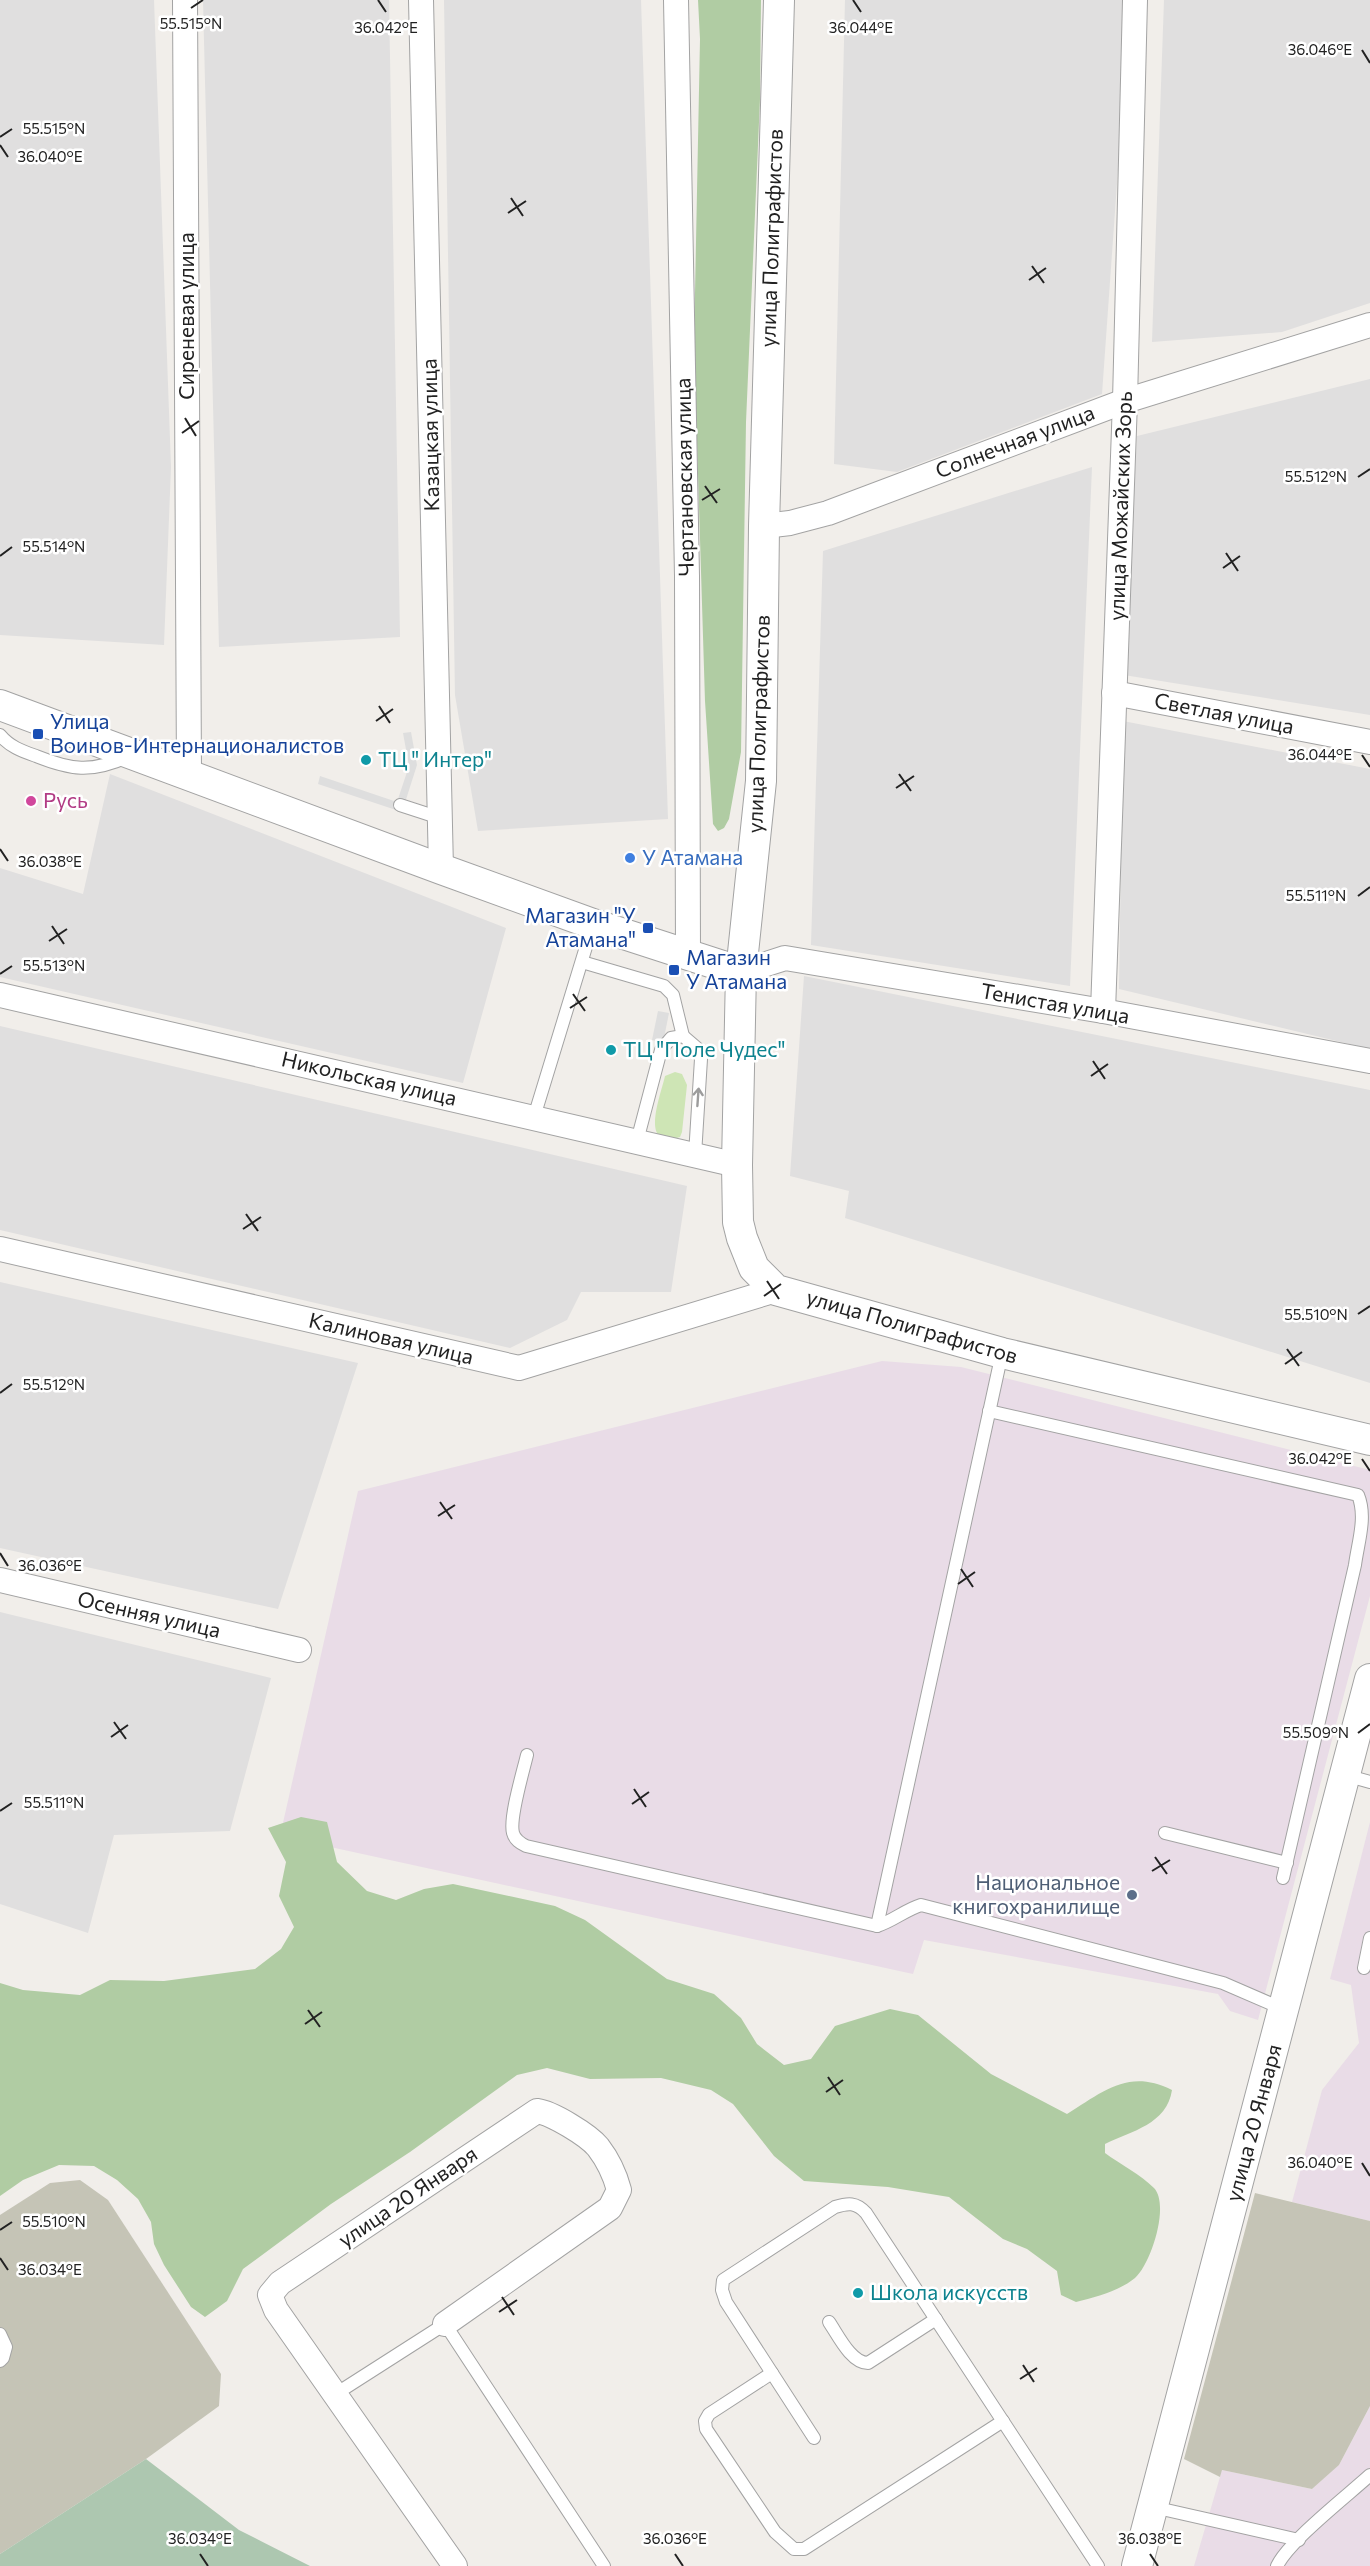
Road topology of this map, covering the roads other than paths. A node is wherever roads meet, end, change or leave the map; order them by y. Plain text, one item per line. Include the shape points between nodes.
1 (185, 0) edge
2 (421, 0) edge
3 (676, 0) edge
4 (779, 0) edge
5 (1135, 0) edge
6 (1370, 325) edge
7 (1125, 401) junction
8 (764, 526) junction
9 (1114, 693) junction
10 (0, 705) edge
11 (0, 735) edge
12 (1370, 742) edge
13 (133, 754) junction
14 (189, 776) junction
15 (400, 805) dead end
16 (440, 818) junction
17 (441, 869) junction
18 (593, 924) junction
19 (688, 955) junction
20 (582, 962) junction
21 (741, 972) junction
22 (0, 994) edge
23 (1103, 1011) junction
24 (683, 1036) junction
25 (1370, 1062) edge
26 (534, 1117) junction
27 (637, 1141) junction
28 (695, 1155) junction
29 (737, 1165) junction
30 (0, 1250) edge
31 (777, 1290) junction
32 (1002, 1353) junction
33 (989, 1411) junction
34 (1370, 1440) edge
35 (0, 1580) edge
36 (299, 1650) dead end
37 (1370, 1680) edge
38 (527, 1755) dead end
39 (1358, 1778) edge
40 (1165, 1833) dead end
41 (1287, 1863) junction
42 (1283, 1878) dead end
43 (877, 1926) junction
44 (1370, 1938) edge
45 (1364, 1968) dead end
46 (1283, 2009) junction
47 (936, 2319) junction
48 (829, 2322) dead end
49 (445, 2324) junction
50 (0, 2334) edge
51 (0, 2361) edge
52 (772, 2373) junction
53 (334, 2395) junction
54 (1003, 2421) junction
55 (814, 2438) dead end
56 (1370, 2475) edge
57 (1153, 2507) junction
58 (1299, 2540) junction
59 (455, 2566) edge
60 (604, 2566) edge
61 (1098, 2566) edge
62 (1137, 2566) edge
63 (1277, 2566) edge

1 - 14 street, Сиреневая улица
2 - 16 street, Казацкая улица
3 - 19 street, Чертановская улица via 687,576
4 - 8 street, улица Полиграфистов
5 - 7 street, улица Можайских Зорь
6 - 7 street, Солнечная улица
7 - 8 street, Солнечная улица via 828,513
7 - 9 street, улица Можайских Зорь
8 - 21 street, улица Полиграфистов via 761,781
9 - 12 street, Светлая улица
9 - 23 street, улица Можайских Зорь
10 - 13 street
11 - 13 lane via 17,749 62,766 99,767
13 - 14 street
14 - 17 street
15 - 16 lane
16 - 17 street, Казацкая улица
17 - 18 street
18 - 19 street
18 - 20 lane
19 - 21 street
20 - 24 lane via 664,986 673,995
20 - 26 lane
21 - 23 street, Тенистая улица via 785,958
21 - 29 street, улица Полиграфистов
22 - 26 street, Никольская улица
23 - 25 street, Тенистая улица
24 - 27 lane via 671,1038 661,1050
28 -> 24 lane via 700,1059 698,1048
26 - 27 street, Никольская улица
27 - 28 street, Никольская улица
28 - 29 street, Никольская улица
29 - 31 street, улица Полиграфистов via 742,1238 754,1268
30 - 31 street, Калиновая улица via 519,1368
31 - 32 street, улица Полиграфистов
32 - 33 lane
32 - 34 street, улица Полиграфистов
33 - 41 lane via 1358,1495 1362,1520 1355,1565
33 - 43 lane
35 - 36 street, Осенняя улица
37 - 39 street, улица 20 Января
38 - 43 lane via 512,1822 513,1833 526,1846
39 - 46 street, улица 20 Января
40 - 41 lane
41 - 42 lane
43 - 46 lane via 921,1905 1223,1983
44 - 45 lane
46 - 57 street, улица 20 Января
47 - 48 lane via 868,2363 854,2358
47 - 52 lane via 866,2213 858,2205 835,2206 723,2280 726,2302
47 - 54 lane
49 - 53 lane
49 - 53 street, улица 20 Января via 610,2208 619,2190 615,2175 597,2146 548,2112 537,2111 280,2283 270,2295 276,2310
49 - 60 lane
50 - 51 lane via 6,2347
52 - 54 lane via 709,2414 706,2429 775,2532 794,2548 804,2549
52 - 55 lane
53 - 59 street, улица 20 Января
54 - 61 lane
56 - 58 lane
57 - 58 lane
57 - 62 street, улица 20 Января
58 - 63 lane

